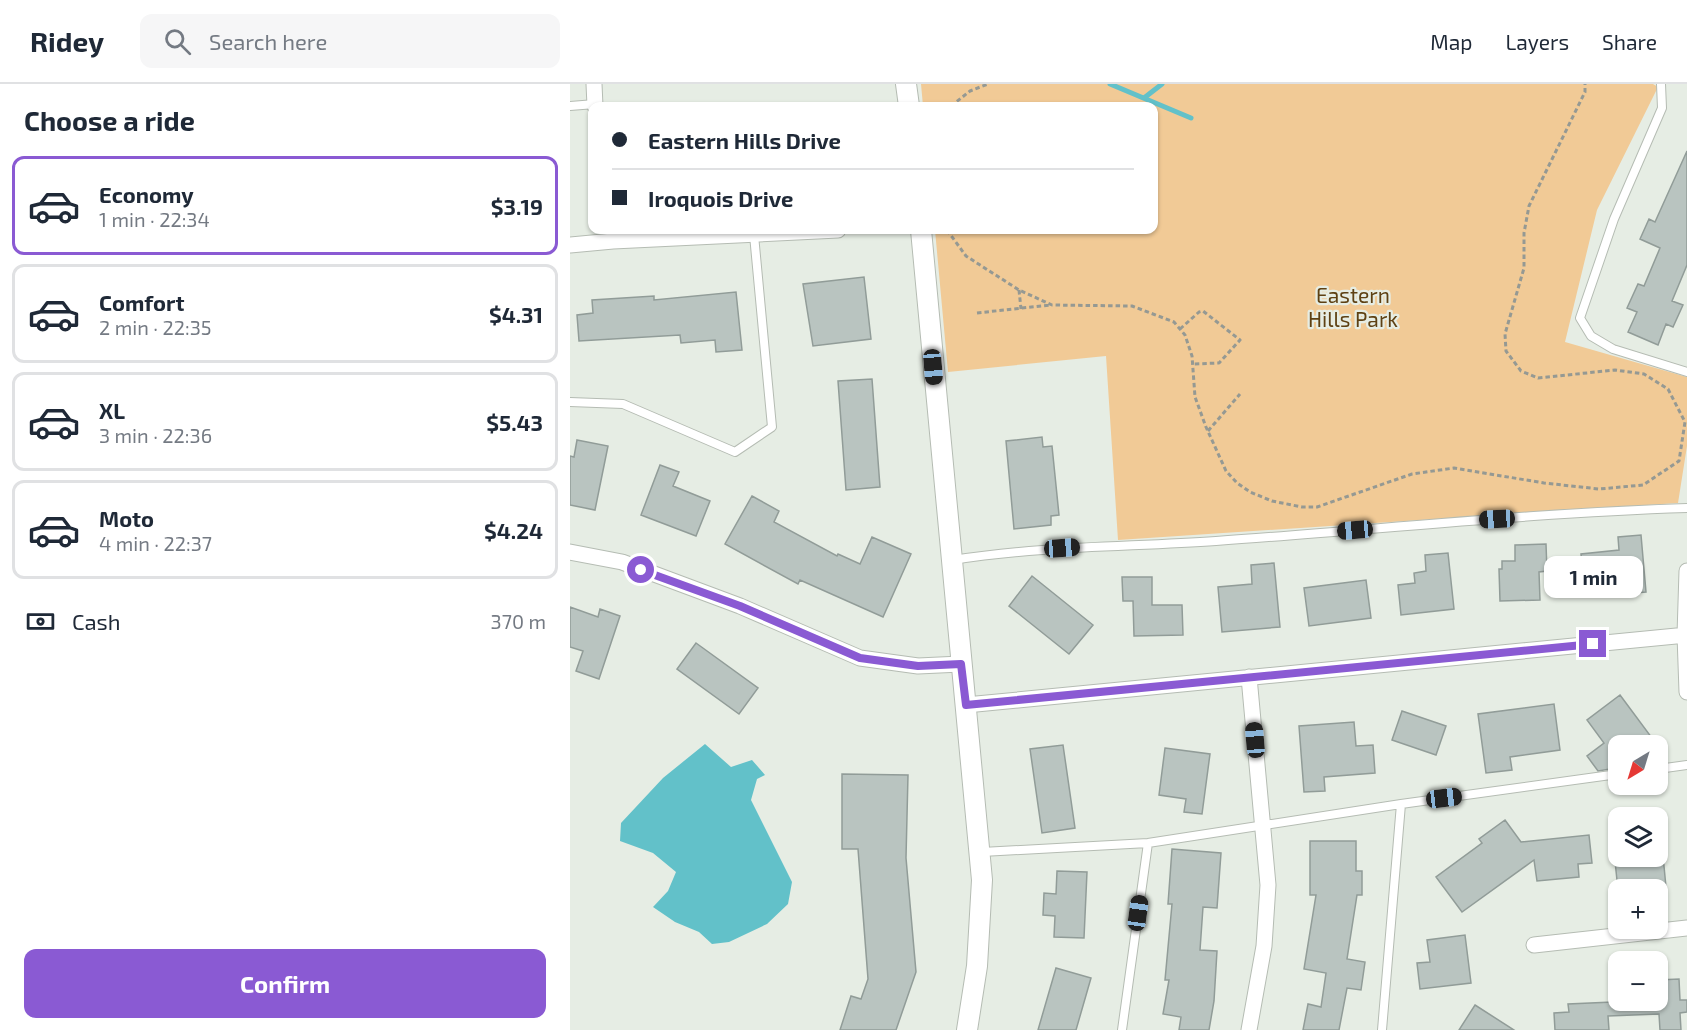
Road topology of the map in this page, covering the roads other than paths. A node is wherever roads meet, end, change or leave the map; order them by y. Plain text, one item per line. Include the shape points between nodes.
1 (594, 84) edge
2 (906, 84) edge
3 (1661, 84) edge
4 (595, 102) edge
5 (908, 102) edge
6 (588, 105) edge
7 (570, 106) edge
8 (771, 234) edge
9 (921, 234) edge
10 (612, 235) edge
11 (754, 235) junction
12 (570, 245) edge
13 (1687, 372) edge
14 (570, 402) edge
15 (1687, 508) edge
16 (570, 552) edge
17 (952, 560) junction
18 (1687, 571) edge
19 (1686, 635) edge
20 (961, 664) junction
21 (1249, 677) junction
22 (1687, 692) edge
23 (966, 705) junction
24 (1687, 765) edge
25 (1668, 768) edge
26 (1608, 775) edge
27 (1401, 804) junction
28 (1262, 825) junction
29 (1148, 843) junction
30 (980, 852) junction
31 (1687, 928) edge
32 (1534, 945) dead end
33 (967, 1030) edge
34 (1122, 1030) edge
35 (1250, 1030) edge
36 (1382, 1030) edge

1 - 4 street
2 - 5 street
3 - 13 lane via 1662,108 1614,219 1580,318 1591,336 1613,349
6 - 7 lane
8 - 11 street
9 - 17 street
10 - 11 street
10 - 12 street
11 - 14 lane via 772,427 735,452 623,404
15 - 17 lane via 1080,547
16 - 20 street via 622,562 740,606 860,658 918,666
17 - 20 street
18 - 19 street
19 - 21 street
19 - 22 street
20 - 23 street
21 - 23 street
21 - 28 street
23 - 30 street
24 - 25 lane
26 - 27 lane
27 - 28 lane
27 - 36 lane
28 - 29 lane
28 - 35 street via 1268,885 1264,946
29 - 30 lane
29 - 34 lane
30 - 33 street via 977,966
31 - 32 street

